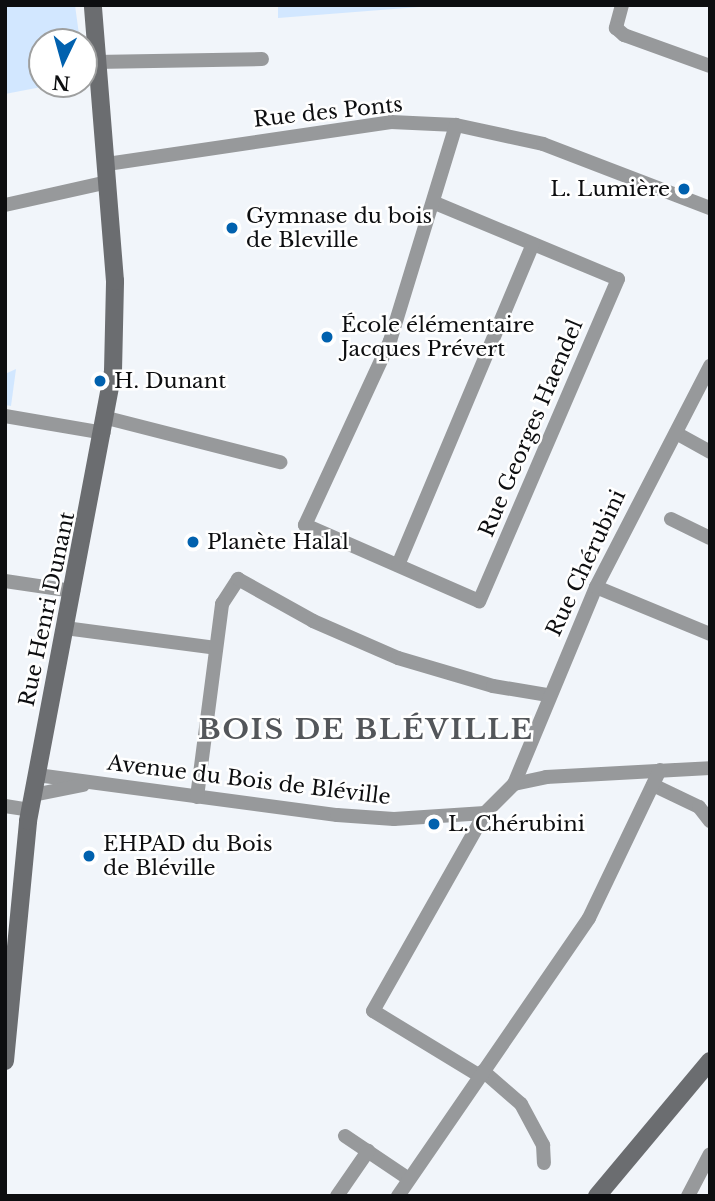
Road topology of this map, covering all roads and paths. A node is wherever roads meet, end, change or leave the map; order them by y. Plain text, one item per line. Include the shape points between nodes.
1 (93, 5) edge
2 (622, 5) edge
3 (94, 28) edge
4 (262, 59) dead end
5 (98, 62) edge
6 (710, 66) edge
7 (98, 90) edge
8 (456, 125) junction
9 (107, 173) junction
10 (435, 204) junction
11 (5, 205) edge
12 (710, 208) edge
13 (533, 244) junction
14 (710, 366) edge
15 (5, 416) edge
16 (105, 426) junction
17 (676, 433) junction
18 (710, 452) edge
19 (280, 462) dead end
20 (671, 519) dead end
21 (710, 538) edge
22 (398, 565) junction
23 (5, 582) edge
24 (596, 587) junction
25 (73, 591) junction
26 (65, 628) junction
27 (710, 634) edge
28 (216, 648) junction
29 (548, 695) junction
30 (710, 768) edge
31 (660, 770) junction
32 (37, 775) junction
33 (92, 783) junction
34 (514, 784) junction
35 (653, 785) junction
36 (197, 797) junction
37 (31, 803) junction
38 (5, 806) edge
39 (485, 813) junction
40 (710, 821) edge
41 (12, 906) edge
42 (5, 1061) edge
43 (710, 1061) edge
44 (482, 1073) junction
45 (345, 1136) dead end
46 (368, 1151) junction
47 (710, 1154) edge
48 (544, 1163) dead end
49 (410, 1179) junction
50 (337, 1196) edge
51 (398, 1196) edge
52 (597, 1196) edge
53 (688, 1196) edge

1 - 3 street, Rue Henri Dunant
2 - 6 street via 616,28 624,35
4 - 5 street
7 - 9 street, Rue Henri Dunant
8 - 9 street, Rue des Ponts via 391,122
8 - 10 street
8 - 12 street, Rue des Ponts via 543,144
9 - 11 street, Rue des Ponts
9 - 16 street, Rue Henri Dunant via 116,314
10 - 13 street, Rue Georges Haendel
10 - 22 street, Rue Georges Haendel via 390,341 305,525
13 - 22 street
13 - 22 street, Rue Georges Haendel via 618,279 479,601
14 - 17 street, Rue Chérubini
15 - 16 street
16 - 19 street
16 - 25 street, Rue Henri Dunant
17 - 18 street
17 - 24 street, Rue Chérubini
20 - 21 street
23 - 25 street
24 - 27 street
24 - 29 street, Rue Chérubini
25 - 26 street, Rue Henri Dunant
26 - 28 street
26 - 32 street, Rue Henri Dunant
28 - 29 street via 222,604 239,579 313,621 398,658 493,686
28 - 36 street
29 - 34 street, Rue Chérubini
30 - 31 street
31 - 34 street via 546,777
31 - 35 street
32 - 33 street, Avenue du Bois de Bléville
32 - 37 street, Rue Henri Dunant
33 - 36 street, Avenue du Bois de Bléville
33 - 37 street, Avenue du Bois de Bléville
34 - 39 street
35 - 40 street via 699,807
35 - 44 street via 589,918
36 - 39 street, Avenue du Bois de Bléville via 394,819
37 - 38 street
37 - 41 street, Rue Henri Dunant
39 - 44 street via 373,1010
41 - 42 street, Rue Henri Dunant
43 - 52 street
44 - 48 street via 521,1104 543,1145
44 - 49 street
45 - 46 street
46 - 49 street
46 - 50 street
47 - 53 street
49 - 51 street

